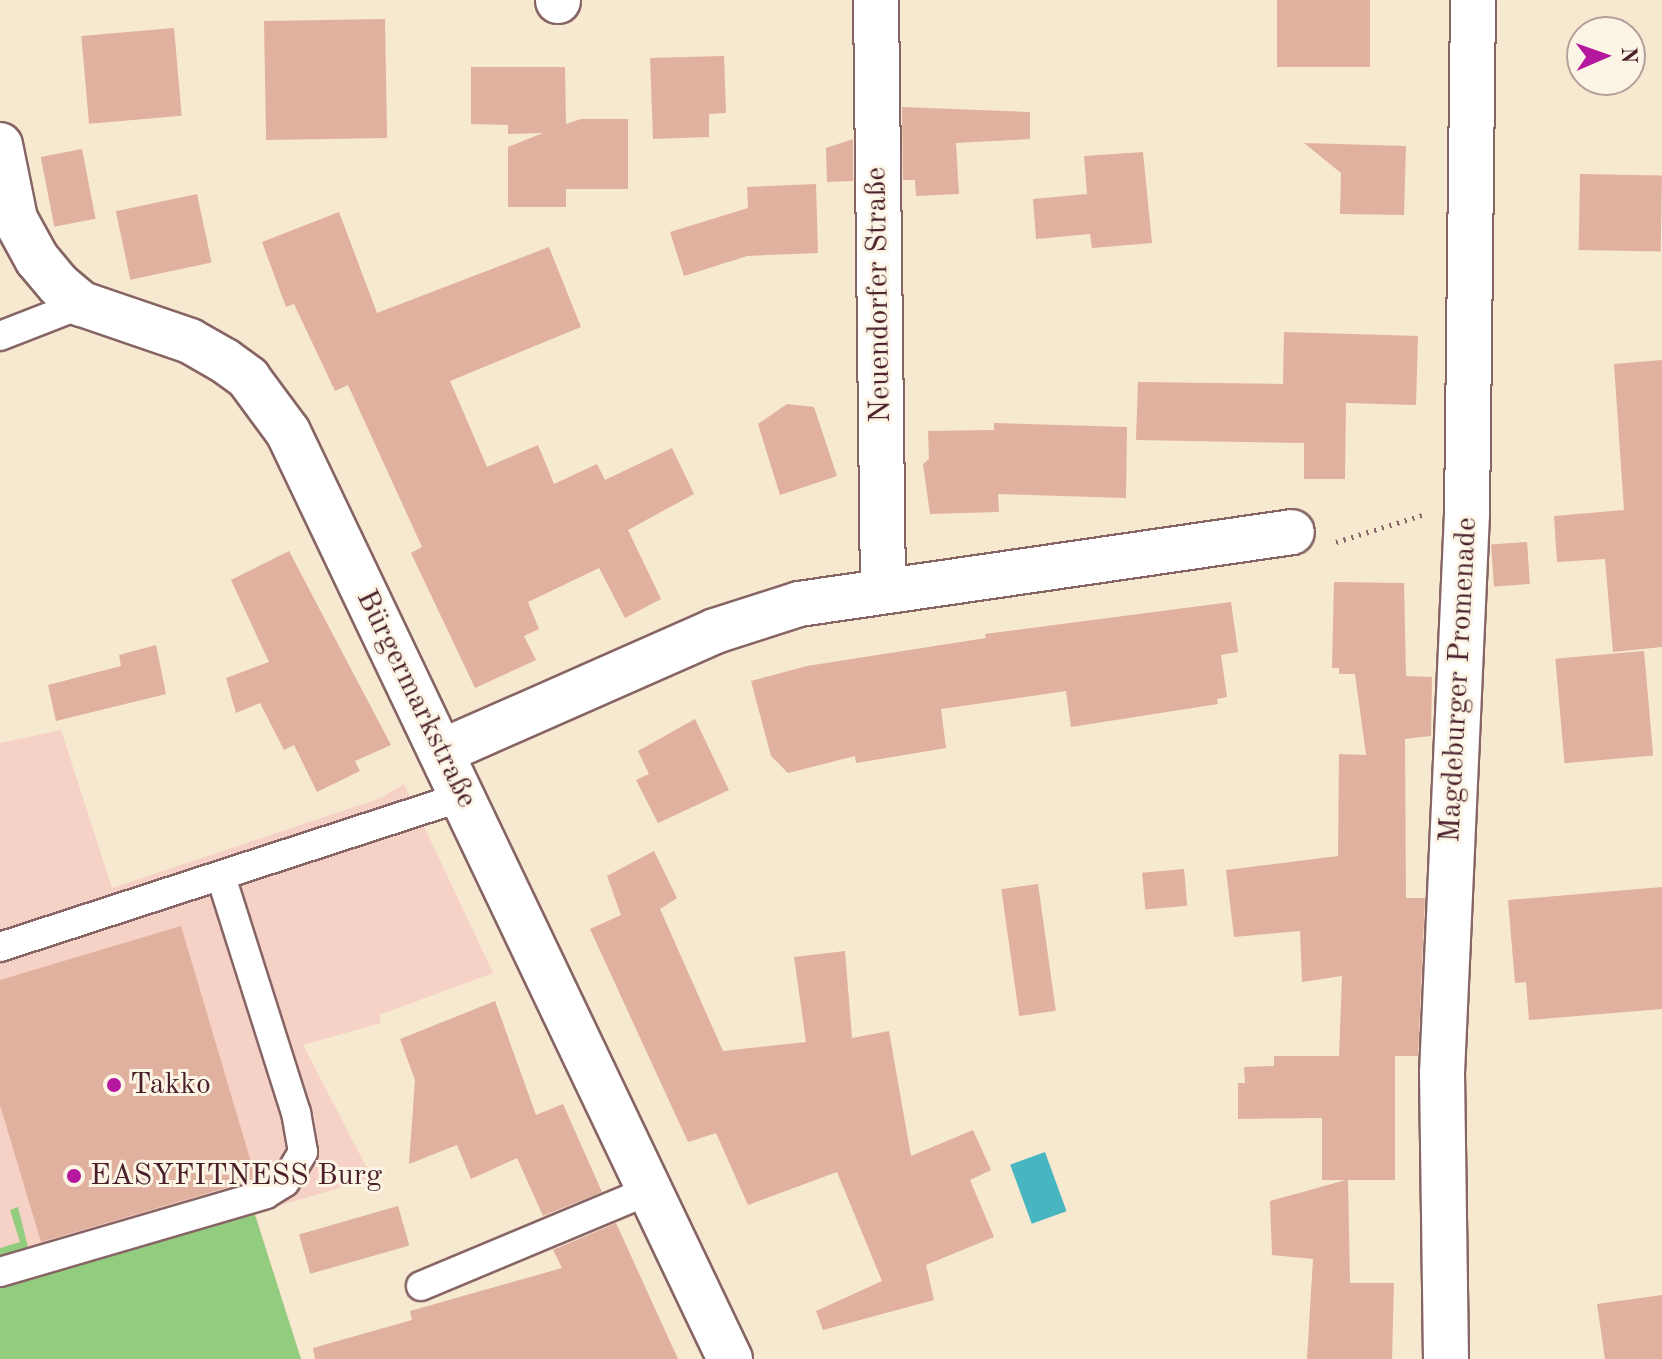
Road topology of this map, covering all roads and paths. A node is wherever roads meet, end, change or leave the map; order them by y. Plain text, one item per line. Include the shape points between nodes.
1 (876, 0) edge
2 (1473, 0) edge
3 (0, 145) edge
4 (82, 304) junction
5 (0, 336) edge
6 (1467, 514) junction
7 (1292, 532) joint
8 (883, 589) junction
9 (441, 752) junction
10 (462, 797) junction
11 (221, 876) junction
12 (0, 947) edge
13 (650, 1190) junction
14 (0, 1272) edge
15 (421, 1286) dead end
16 (730, 1359) edge
17 (1446, 1359) edge

1 - 8 street, Neuendorfer Straße
2 - 6 street, Magdeburger Promenade
3 - 4 street, Bürgermarkstraße via 15,219 37,259
4 - 5 lane
4 - 9 street, Bürgermarkstraße via 190,341 257,388 288,432
6 - 7 path via 1430,512 1318,548
6 - 17 street, Magdeburger Promenade via 1442,1073
7 - 8 street
8 - 9 street via 799,604 715,631
9 - 10 street, Bürgermarkstraße
10 - 11 lane
10 - 13 street, Bürgermarkstraße
11 - 12 lane
11 - 14 lane via 296,1113 303,1152 285,1182 266,1194
13 - 15 lane
13 - 16 street, Bürgermarkstraße

